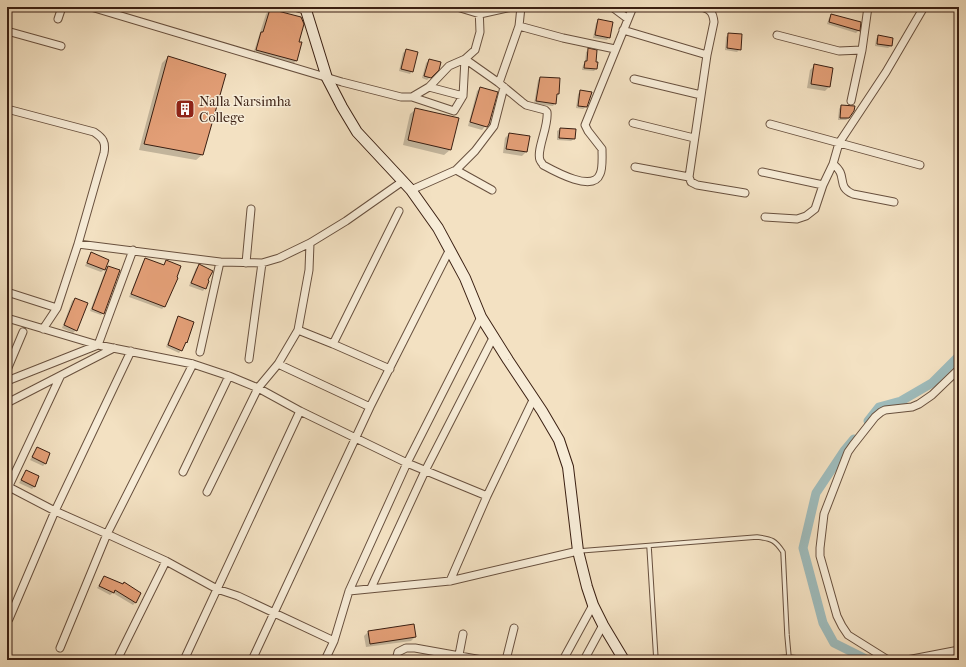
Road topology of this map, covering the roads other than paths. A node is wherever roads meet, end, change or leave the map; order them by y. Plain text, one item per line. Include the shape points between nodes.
1 (62, 7) edge
2 (91, 7) edge
3 (294, 7) edge
4 (457, 7) edge
5 (512, 7) edge
6 (521, 7) edge
7 (612, 7) edge
8 (633, 7) edge
9 (702, 7) edge
10 (868, 7) edge
11 (924, 7) edge
12 (305, 8) edge
13 (479, 11) edge
14 (628, 18) junction
15 (58, 19) dead end
16 (519, 26) junction
17 (623, 30) junction
18 (7, 31) edge
19 (777, 34) dead end
20 (61, 46) dead end
21 (615, 49) junction
22 (862, 50) junction
23 (707, 55) junction
24 (465, 59) junction
25 (327, 78) junction
26 (634, 79) dead end
27 (502, 85) junction
28 (429, 87) junction
29 (701, 95) junction
30 (463, 96) junction
31 (412, 97) junction
32 (851, 100) dead end
33 (7, 110) edge
34 (633, 123) dead end
35 (770, 124) dead end
36 (694, 138) junction
37 (839, 143) junction
38 (833, 164) junction
39 (920, 164) dead end
40 (635, 167) dead end
41 (456, 170) junction
42 (762, 172) dead end
43 (689, 177) junction
44 (403, 181) junction
45 (822, 185) junction
46 (411, 190) junction
47 (492, 190) dead end
48 (745, 193) dead end
49 (894, 202) dead end
50 (251, 209) dead end
51 (399, 211) dead end
52 (765, 217) dead end
53 (310, 243) junction
54 (78, 244) junction
55 (450, 249) junction
56 (133, 250) junction
57 (220, 262) junction
58 (246, 263) junction
59 (262, 263) junction
60 (7, 292) edge
61 (57, 308) junction
62 (481, 317) junction
63 (7, 318) edge
64 (43, 329) junction
65 (298, 330) junction
66 (23, 332) dead end
67 (494, 336) junction
68 (98, 344) junction
69 (334, 344) junction
70 (114, 348) junction
71 (131, 351) junction
72 (200, 352) dead end
73 (249, 359) dead end
74 (193, 364) junction
75 (278, 364) junction
76 (959, 369) edge
77 (7, 370) edge
78 (390, 370) junction
79 (230, 376) junction
80 (60, 377) junction
81 (7, 381) edge
82 (258, 388) junction
83 (534, 398) junction
84 (7, 403) edge
85 (370, 407) junction
86 (300, 411) junction
87 (356, 438) junction
88 (407, 463) junction
89 (425, 471) junction
90 (183, 472) dead end
91 (8, 488) edge
92 (207, 492) dead end
93 (487, 496) junction
94 (55, 511) junction
95 (107, 534) junction
96 (649, 546) junction
97 (578, 551) junction
98 (166, 561) junction
99 (450, 580) junction
100 (217, 588) junction
101 (371, 588) junction
102 (349, 591) junction
103 (593, 605) junction
104 (274, 613) junction
105 (9, 619) dead end
106 (604, 625) junction
107 (514, 628) dead end
108 (463, 634) dead end
109 (334, 641) junction
110 (60, 648) dead end
111 (959, 650) edge
112 (789, 657) junction
113 (458, 658) edge
114 (117, 660) edge
115 (184, 660) edge
116 (252, 660) edge
117 (325, 660) edge
118 (396, 660) edge
119 (482, 660) edge
120 (506, 660) edge
121 (563, 660) edge
122 (584, 660) edge
123 (624, 660) edge
124 (656, 660) edge
125 (751, 660) edge
126 (817, 660) edge
127 (888, 660) edge
128 (907, 660) edge

1 - 15 street
2 - 25 street
3 - 12 street
4 - 13 street
5 - 13 street
6 - 16 street
7 - 14 street
8 - 14 street
9 - 23 street via 713,13 714,18
10 - 22 street
11 - 37 street via 886,72
12 - 25 street
13 - 24 street via 480,32 475,50
14 - 17 street
16 - 21 street
16 - 27 street
17 - 21 street
17 - 23 street
18 - 20 street
19 - 22 street via 838,51
21 - 27 street via 585,125 602,149 601,174 591,181 578,181 543,165 539,155 547,123 547,112 526,105
22 - 32 street
23 - 29 street
24 - 27 street
24 - 28 street via 449,66
24 - 30 street
25 - 31 street via 386,94
25 - 44 street via 357,132
26 - 29 street
27 - 41 street via 493,128
28 - 30 street
28 - 31 street
29 - 36 street
30 - 31 street via 454,111
33 - 54 street via 94,132 105,142
34 - 36 street
35 - 37 street
36 - 43 street
37 - 38 street
37 - 39 street
38 - 45 street
38 - 49 street via 839,168 847,192
40 - 43 street
41 - 46 street
41 - 47 street
42 - 45 street
43 - 48 street via 691,182 698,185
44 - 46 street
44 - 53 street
45 - 52 street via 815,209 806,216 797,219
46 - 55 street
50 - 58 street
51 - 69 street
53 - 59 street
53 - 65 street via 309,270
54 - 56 street
54 - 61 street
55 - 62 street
55 - 78 street
56 - 57 street
56 - 68 street
57 - 58 street
57 - 72 street
58 - 59 street
59 - 73 street
60 - 61 street
61 - 64 street
62 - 67 street
62 - 88 street
63 - 64 street
64 - 68 street
65 - 69 street
65 - 75 street
66 - 77 street
67 - 83 street
67 - 89 street
68 - 70 street
68 - 81 street
69 - 78 street
70 - 71 street
70 - 80 street
71 - 74 street
71 - 94 street
74 - 79 street
74 - 95 street
75 - 82 street
75 - 85 street
76 - 127 street via 919,404 885,410 875,416 848,452 824,514 820,556 837,616 848,635
78 - 85 street
79 - 82 street
79 - 90 street
80 - 84 street
80 - 91 street
82 - 86 street
82 - 92 street
83 - 93 street
83 - 97 street via 559,440 568,467
85 - 87 street
86 - 87 street
86 - 100 street
87 - 88 street
87 - 104 street
88 - 89 street
88 - 102 street
89 - 93 street
89 - 101 street
91 - 94 street
93 - 99 street
94 - 95 street
94 - 105 street
95 - 98 street
95 - 110 street
96 - 97 lane
96 - 112 lane via 757,537 770,538 778,544 783,552
96 - 124 lane
97 - 99 street
97 - 103 street
98 - 100 street
98 - 114 street
99 - 101 street
100 - 104 street
100 - 115 street
101 - 102 street
102 - 109 street
103 - 106 street
103 - 121 street
104 - 109 street
104 - 116 street
106 - 122 street
106 - 123 street
107 - 120 street
108 - 113 street
109 - 117 street
111 - 128 street
112 - 125 lane
112 - 126 lane
113 - 118 street via 406,648 398,652
113 - 119 street

